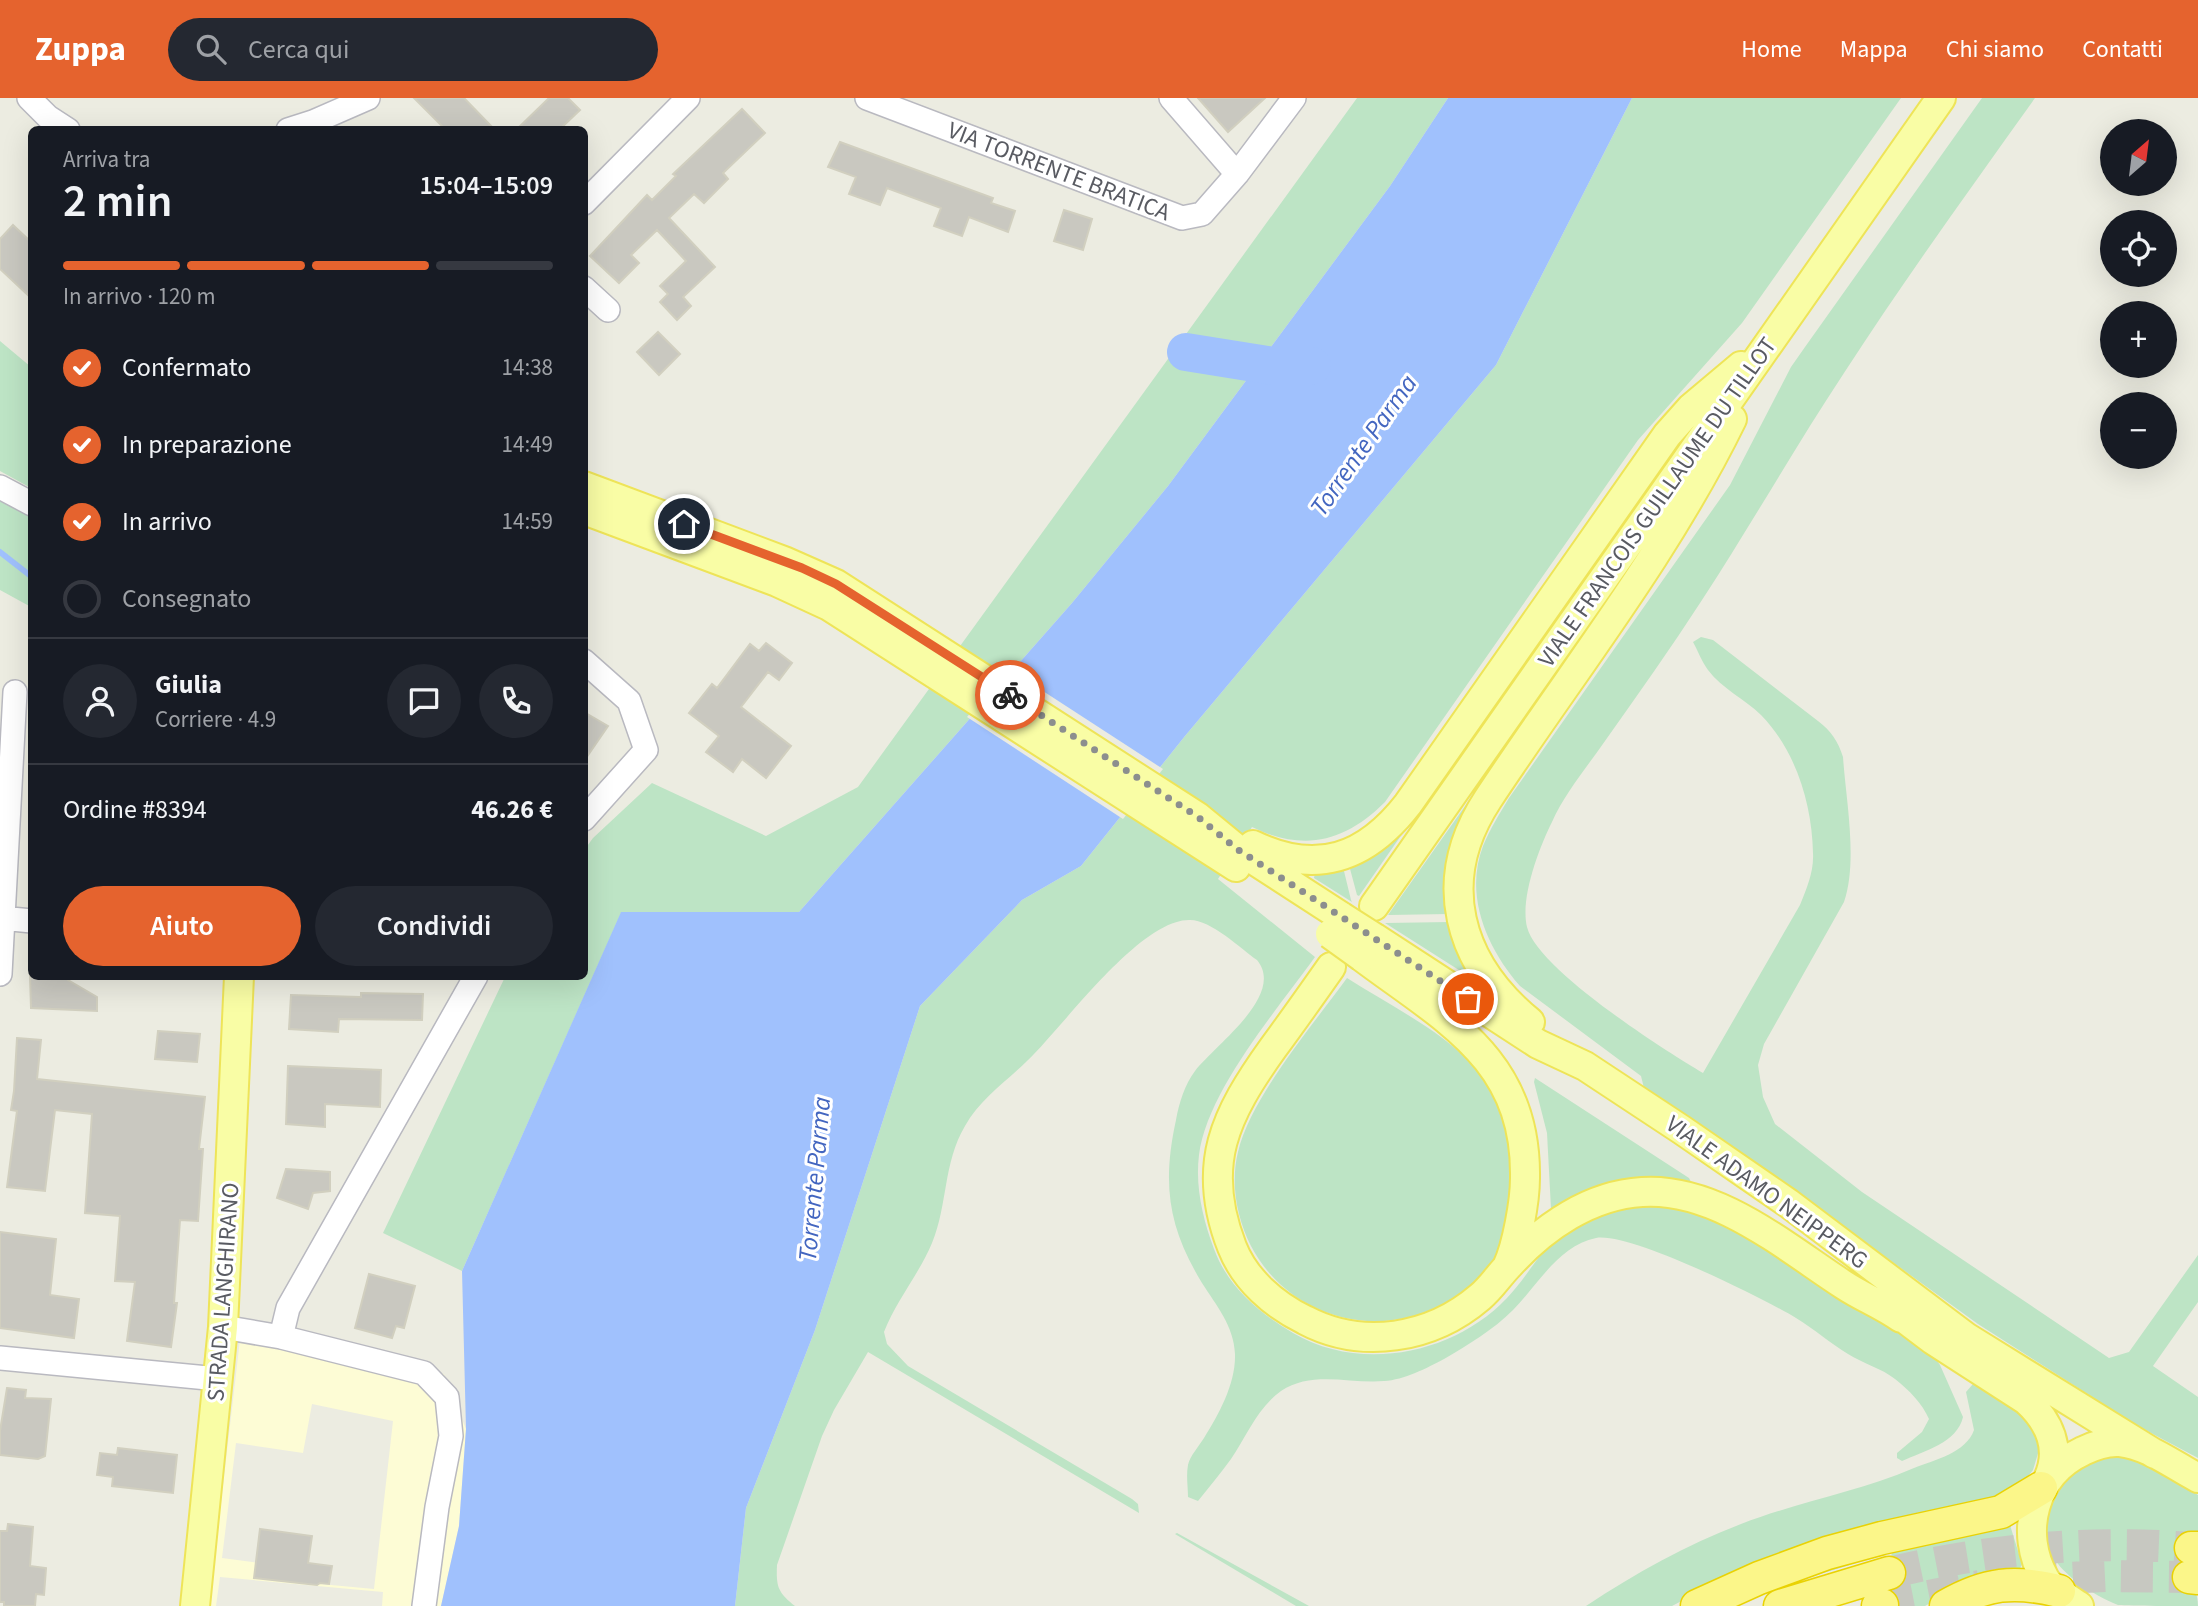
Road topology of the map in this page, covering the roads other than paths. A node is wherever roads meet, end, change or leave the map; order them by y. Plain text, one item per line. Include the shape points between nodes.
1 (29, 98) edge
2 (368, 98) edge
3 (688, 98) edge
4 (867, 98) edge
5 (1171, 98) edge
6 (1294, 98) edge
7 (1941, 98) edge
8 (62, 126) edge
9 (300, 126) edge
10 (343, 126) edge
11 (1237, 174) junction
12 (588, 199) edge
13 (588, 292) edge
14 (608, 310) dead end
15 (1769, 341) junction
16 (0, 487) edge
17 (588, 488) edge
18 (28, 502) edge
19 (588, 511) edge
20 (905, 640) junction
21 (588, 665) edge
22 (15, 692) dead end
23 (588, 814) edge
24 (1236, 850) junction
25 (1374, 906) dead end
26 (2, 918) edge
27 (28, 921) edge
28 (1368, 948) junction
29 (1331, 967) dead end
30 (0, 974) edge
31 (239, 980) edge
32 (474, 980) edge
33 (1591, 1070) junction
34 (1507, 1267) junction
35 (1901, 1318) junction
36 (223, 1327) junction
37 (281, 1337) junction
38 (0, 1358) edge
39 (218, 1379) junction
40 (2181, 1467) edge
41 (2045, 1483) junction
42 (1889, 1573) tunnel mouth
43 (2069, 1598) edge
44 (195, 1606) edge
45 (424, 1606) edge
46 (1697, 1606) edge
47 (1780, 1606) edge
48 (1946, 1606) edge

1 - 8 street
2 - 9 street
2 - 10 street
3 - 12 street
4 - 11 street, VIA TORRENTE BRATICA via 1182,218 1202,214
5 - 11 street
6 - 11 street, VIA TORRENTE BRATICA
7 - 15 main road, VIALE FRANCOIS GUILLAUME DU TILLOT
13 - 14 street
15 - 24 main road via 1691,408 1667,435 1408,804 1381,835 1349,853 1313,860
15 - 25 main road, VIALE FRANCOIS GUILLAUME DU TILLOT
15 - 33 main road via 1667,539 1479,813 1462,857 1461,918 1485,975 1519,1012
16 - 18 street
17 - 20 main road via 819,576
19 - 20 main road via 795,589
20 - 24 main road
20 - 24 main road via 1198,817
21 - 23 street via 629,701 646,750
22 - 26 street
24 - 28 main road, bridge
26 - 27 street
26 - 30 street
28 - 33 main road, VIALE ADAMO NEIPPERG
28 - 34 main road via 1487,1057 1506,1085 1522,1131 1525,1165 1522,1216
28 - 35 main road, VIALE ADAMO NEIPPERG via 1712,1171 1860,1280
29 - 34 main road via 1247,1086 1225,1130 1218,1167 1220,1209 1245,1270 1283,1308 1316,1326 1347,1336 1384,1338 1421,1330 1452,1316 1479,1298
31 - 36 main road, STRADA LANGHIRANO
32 - 37 street via 288,1308
33 - 40 main road, VIALE ADAMO NEIPPERG via 1762,1184 1966,1336
34 - 35 main road via 1552,1226 1591,1204 1625,1194 1676,1193 1728,1211
35 - 41 main road, VIALE ADAMO NEIPPERG via 2039,1413 2054,1446 2053,1465
36 - 37 street
36 - 39 main road, STRADA LANGHIRANO
37 - 45 street via 424,1374 447,1397 451,1436
38 - 39 street
39 - 44 main road, STRADA LANGHIRANO
40 - 41 main road via 2134,1445 2108,1442 2073,1455
41 - 43 main road, VIALE ADAMO NEIPPERG via 2035,1504 2034,1551 2046,1581
41 - 46 highway via 2001,1512 1827,1553
42 - 47 highway
43 - 48 highway via 2032,1585 2006,1584

